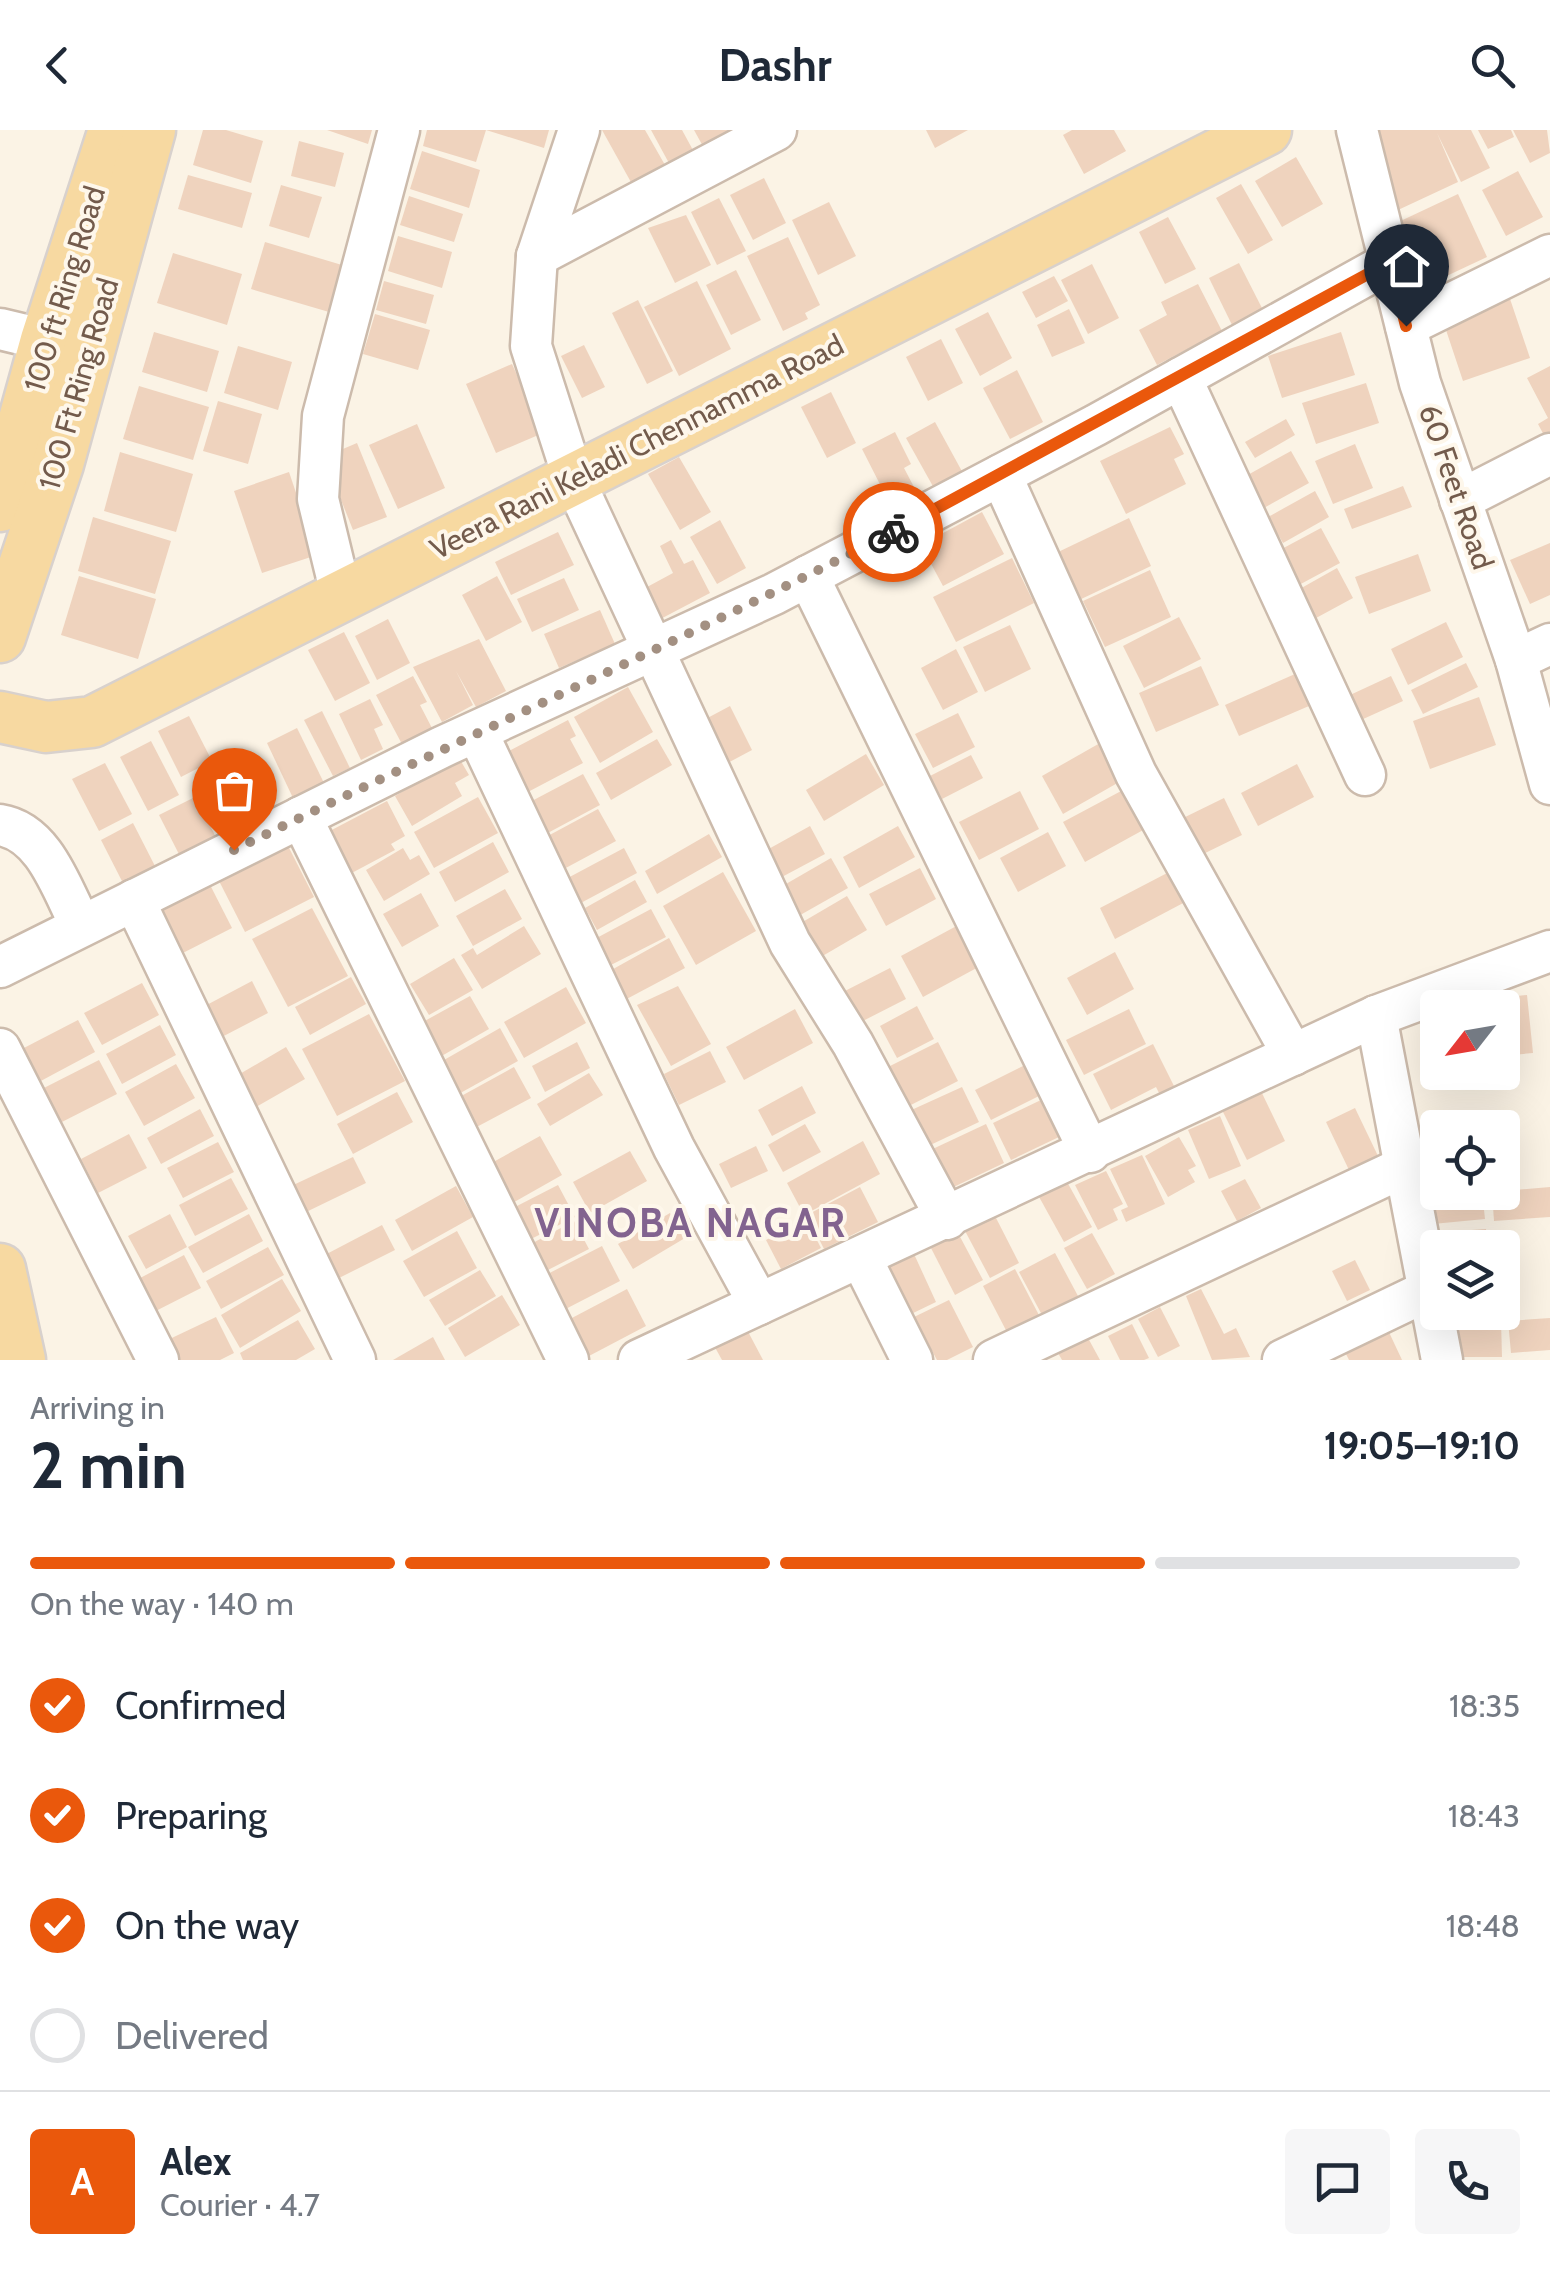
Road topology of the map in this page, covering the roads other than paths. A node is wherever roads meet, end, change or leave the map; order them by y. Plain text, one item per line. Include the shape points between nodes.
1 (114, 130) edge
2 (150, 130) edge
3 (400, 130) edge
4 (579, 130) edge
5 (776, 130) edge
6 (1266, 130) edge
7 (1357, 130) edge
8 (1550, 255) edge
9 (537, 256) junction
10 (1390, 262) junction
11 (1406, 326) junction
12 (23, 334) edge
13 (1181, 378) junction
14 (1550, 454) edge
15 (1001, 475) junction
16 (574, 480) junction
17 (1460, 500) junction
18 (0, 506) edge
19 (808, 576) junction
20 (341, 594) junction
21 (0, 637) edge
22 (656, 652) junction
23 (1533, 652) edge
24 (0, 717) edge
25 (478, 732) junction
26 (1365, 775) dead end
27 (1550, 784) edge
28 (302, 817) junction
29 (0, 825) edge
30 (134, 900) junction
31 (81, 926) junction
32 (1550, 951) edge
33 (0, 967) edge
34 (1376, 1016) junction
35 (0, 1049) edge
36 (1294, 1055) junction
37 (1090, 1152) junction
38 (1406, 1166) junction
39 (947, 1220) junction
40 (1420, 1235) edge
41 (861, 1258) junction
42 (0, 1269) edge
43 (1420, 1295) edge
44 (759, 1304) junction
45 (1437, 1330) edge
46 (20, 1360) edge
47 (158, 1360) edge
48 (354, 1360) edge
49 (568, 1360) edge
50 (639, 1360) edge
51 (912, 1360) edge
52 (994, 1360) edge
53 (1283, 1360) edge
54 (1442, 1360) edge

1 - 12 main road, 100 ft Ring Road
2 - 21 main road, 100 Ft Ring Road via 58,464
3 - 20 street via 323,416 318,499
4 - 9 street
5 - 9 street
6 - 16 main road, Veera Rani Keladi Chennamma Road
7 - 10 street, 60 Feet Road
8 - 11 street
9 - 16 street via 530,346
10 - 11 street, 60 Feet Road
10 - 13 street
11 - 17 street, 60 Feet Road
12 - 18 main road, 100 ft Ring Road
13 - 15 street
13 - 26 street
14 - 17 street
15 - 19 street
15 - 36 street via 1136,774
16 - 20 main road, Veera Rani Keladi Chennamma Road
16 - 22 street
17 - 23 street, 60 Feet Road
19 - 22 street
19 - 37 street
20 - 24 main road, Veera Rani Keladi Chennamma Road via 92,722 46,727
22 - 25 street
22 - 39 street via 790,942
23 - 27 street, 60 Feet Road
25 - 28 street
25 - 44 street via 674,1148
28 - 30 street
28 - 49 street
29 - 31 street via 37,844
30 - 31 street
30 - 48 street
31 - 33 street
32 - 34 street
34 - 36 street
34 - 38 street
35 - 47 street
36 - 37 street
37 - 39 street
38 - 40 street
38 - 52 street
39 - 41 street
41 - 44 street
41 - 51 street
42 - 46 main road
43 - 53 street
44 - 50 street
45 - 54 street

